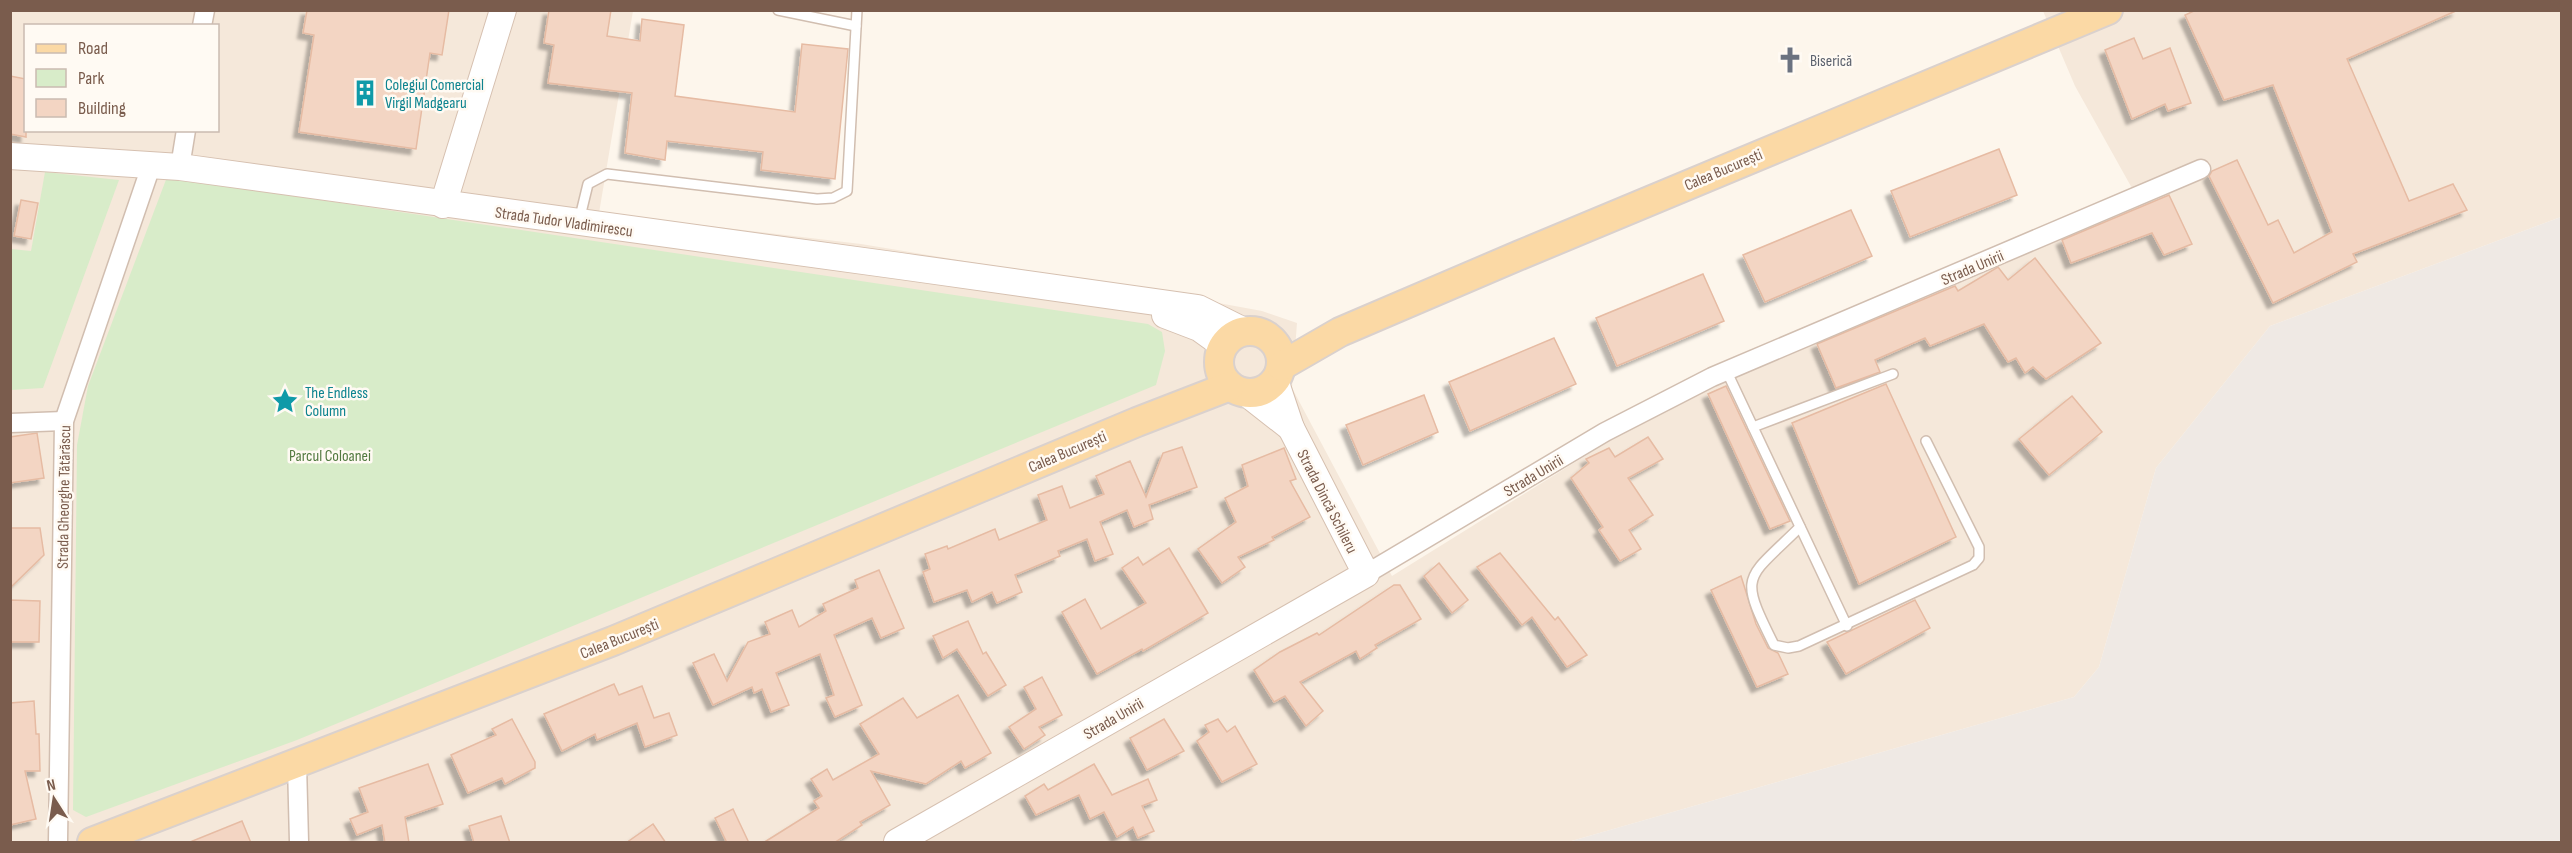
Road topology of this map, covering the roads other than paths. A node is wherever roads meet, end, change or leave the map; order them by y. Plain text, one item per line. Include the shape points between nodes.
1 (502, 10) edge
2 (778, 10) edge
3 (857, 10) edge
4 (2108, 10) edge
5 (856, 26) junction
6 (186, 132) edge
7 (10, 156) edge
8 (151, 166) junction
9 (180, 167) junction
10 (2201, 169) dead end
11 (443, 205) junction
12 (579, 223) junction
13 (1340, 332) junction
14 (1239, 359) junction
15 (1726, 370) junction
16 (1278, 373) junction
17 (1893, 374) dead end
18 (64, 421) junction
19 (10, 423) edge
20 (1753, 427) junction
21 (1291, 428) junction
22 (1926, 441) dead end
23 (1800, 527) junction
24 (1366, 574) junction
25 (1846, 626) junction
26 (297, 764) junction
27 (58, 843) edge
28 (92, 843) edge
29 (299, 843) edge
30 (897, 843) edge

1 - 11 main road
2 - 5 lane
3 - 5 lane
4 - 13 main road, Calea București
5 - 12 lane via 848,191 833,198 817,199 607,174 588,184
6 - 9 street
7 - 8 main road, Strada Tudor Vladimirescu
8 - 9 main road, Strada Tudor Vladimirescu
8 - 18 street, Strada Gheorghe Tătărăscu
9 - 11 main road, Strada Tudor Vladimirescu
10 - 15 street, Strada Unirii
11 - 12 main road, Strada Tudor Vladimirescu
12 - 14 main road, Strada Tudor Vladimirescu via 1198,308
13 - 14 main road, Calea București
13 - 16 main road, Calea București
14 - 16 main road via 1280,355
14 - 16 main road, Calea București via 1262,390
14 - 21 main road, Strada Dincă Schileru
14 - 26 main road, Calea București via 1140,421 613,641
15 - 20 lane
15 - 24 street, Strada Unirii via 1605,432
16 - 21 main road, Strada Dincă Schileru
17 - 20 lane
18 - 19 street
18 - 27 street, Strada Gheorghe Tătărăscu
20 - 23 lane
21 - 24 main road, Strada Dincă Schileru
22 - 25 lane via 1979,548 1979,558 1973,565
23 - 25 lane
23 - 25 lane via 1754,572 1752,600 1774,645 1799,646
24 - 30 main road, Strada Unirii
26 - 28 main road, Calea București
26 - 29 street

